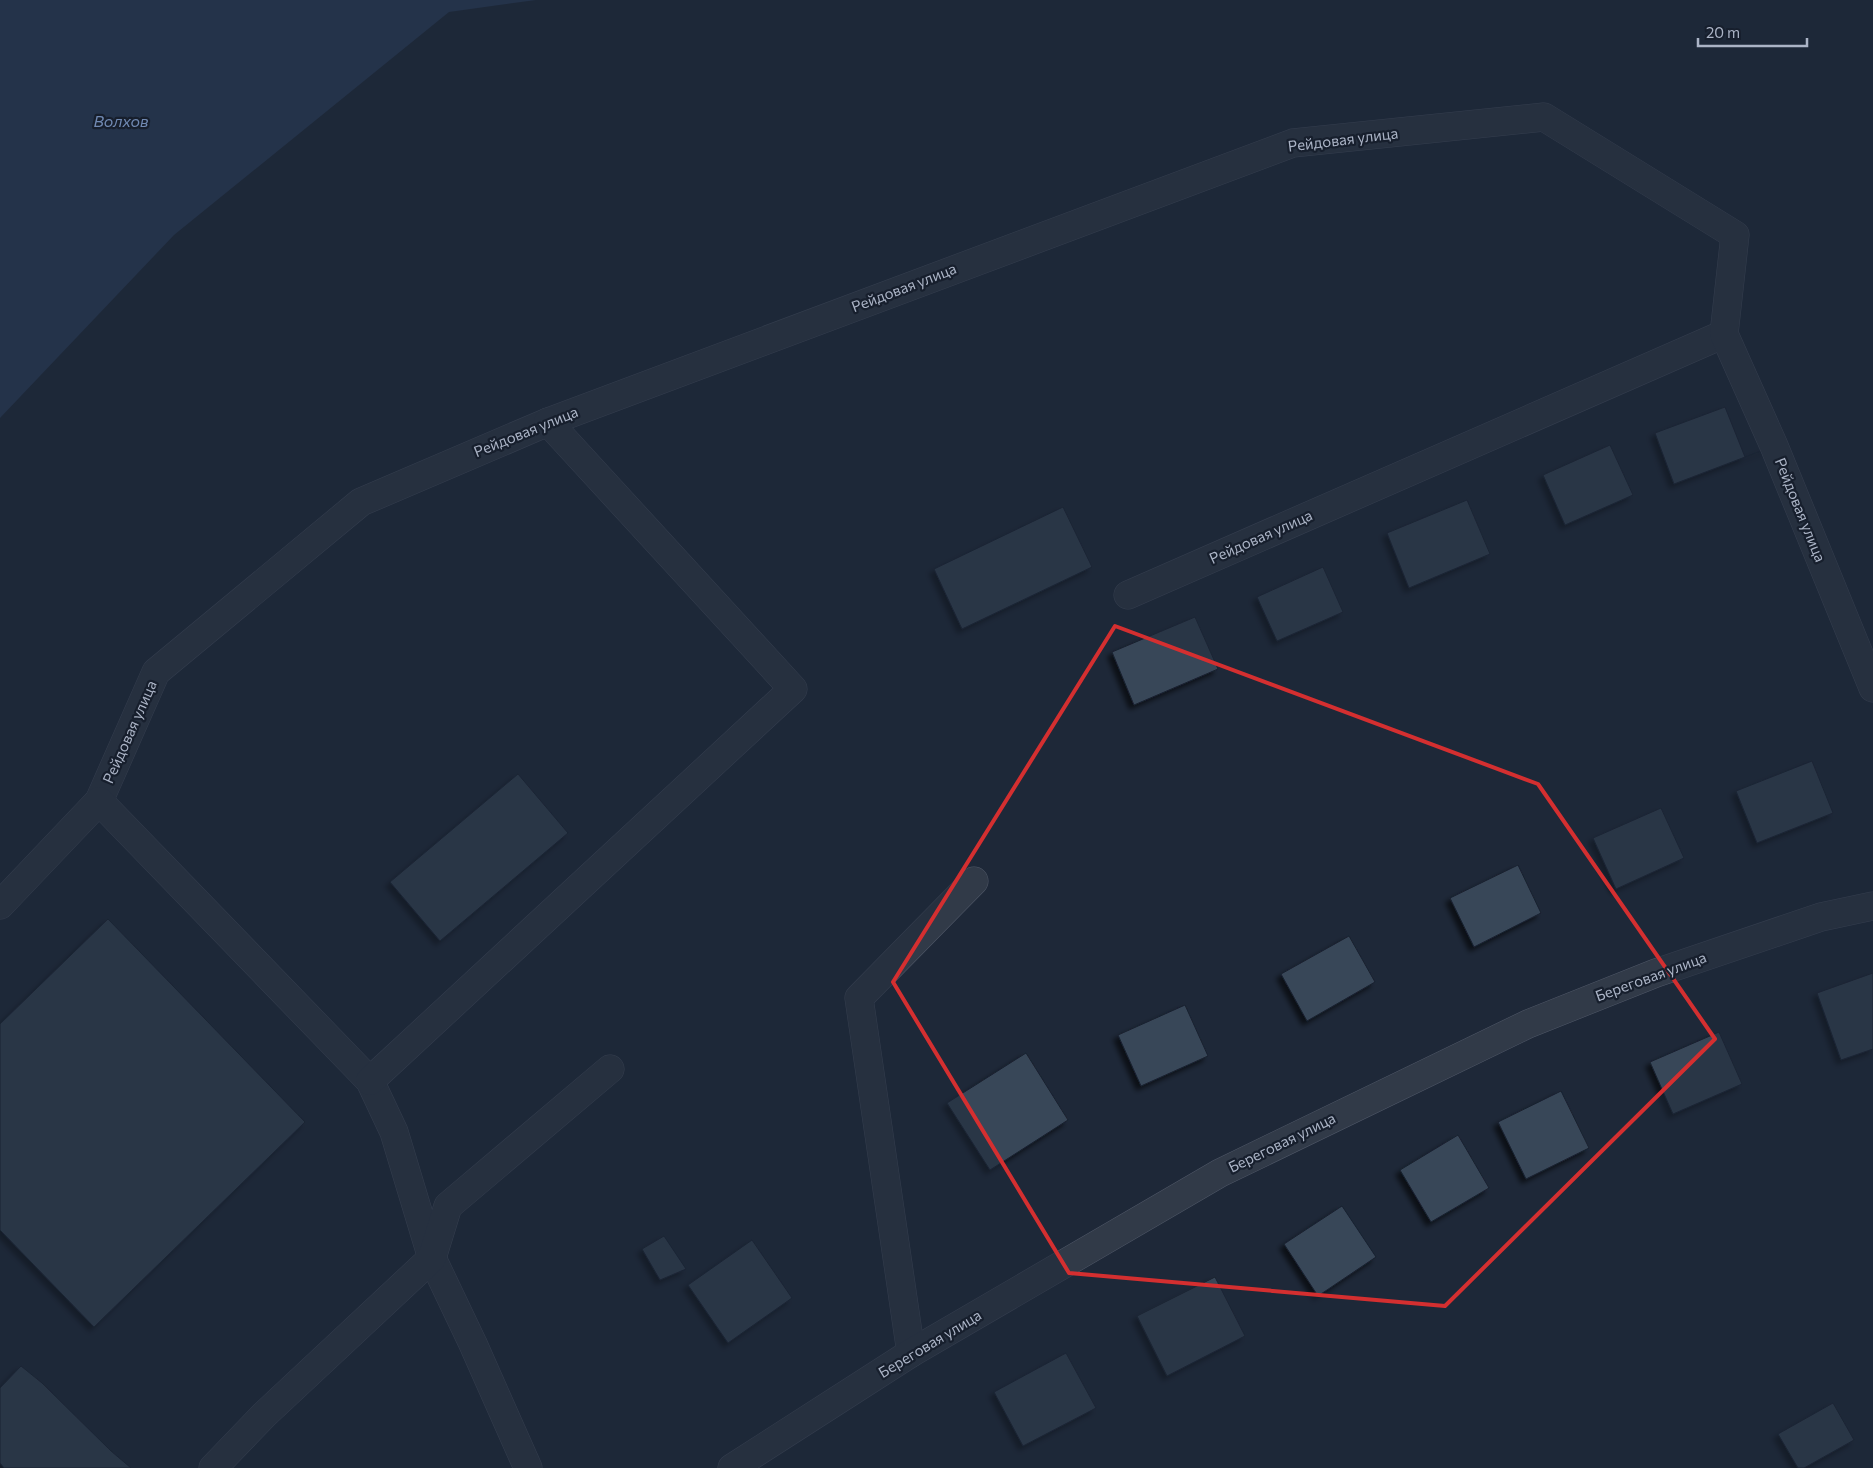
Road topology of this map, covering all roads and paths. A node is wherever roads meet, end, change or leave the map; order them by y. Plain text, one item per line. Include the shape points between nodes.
1 (1724, 334) junction
2 (548, 422) junction
3 (1128, 596) dead end
4 (1873, 688) edge
5 (99, 801) junction
6 (974, 881) dead end
7 (0, 905) edge
8 (1873, 906) edge
9 (610, 1069) dead end
10 (370, 1081) junction
11 (432, 1258) junction
12 (911, 1354) junction
13 (213, 1468) edge
14 (528, 1468) edge
15 (732, 1468) edge

1 - 2 street, Рейдовая улица via 1735,235 1544,118 1293,143
1 - 3 street, Рейдовая улица
1 - 4 street, Рейдовая улица via 1774,446
2 - 5 street, Рейдовая улица via 360,502 156,672
2 - 10 street via 793,689
5 - 7 street, Рейдовая улица
5 - 10 street
6 - 12 street via 859,998
8 - 12 street, Береговая улица via 1821,917 1665,970 1528,1024 1220,1173
9 - 11 street via 448,1206
10 - 11 street via 394,1132
11 - 13 street via 264,1415
11 - 14 street
12 - 15 street, Береговая улица

